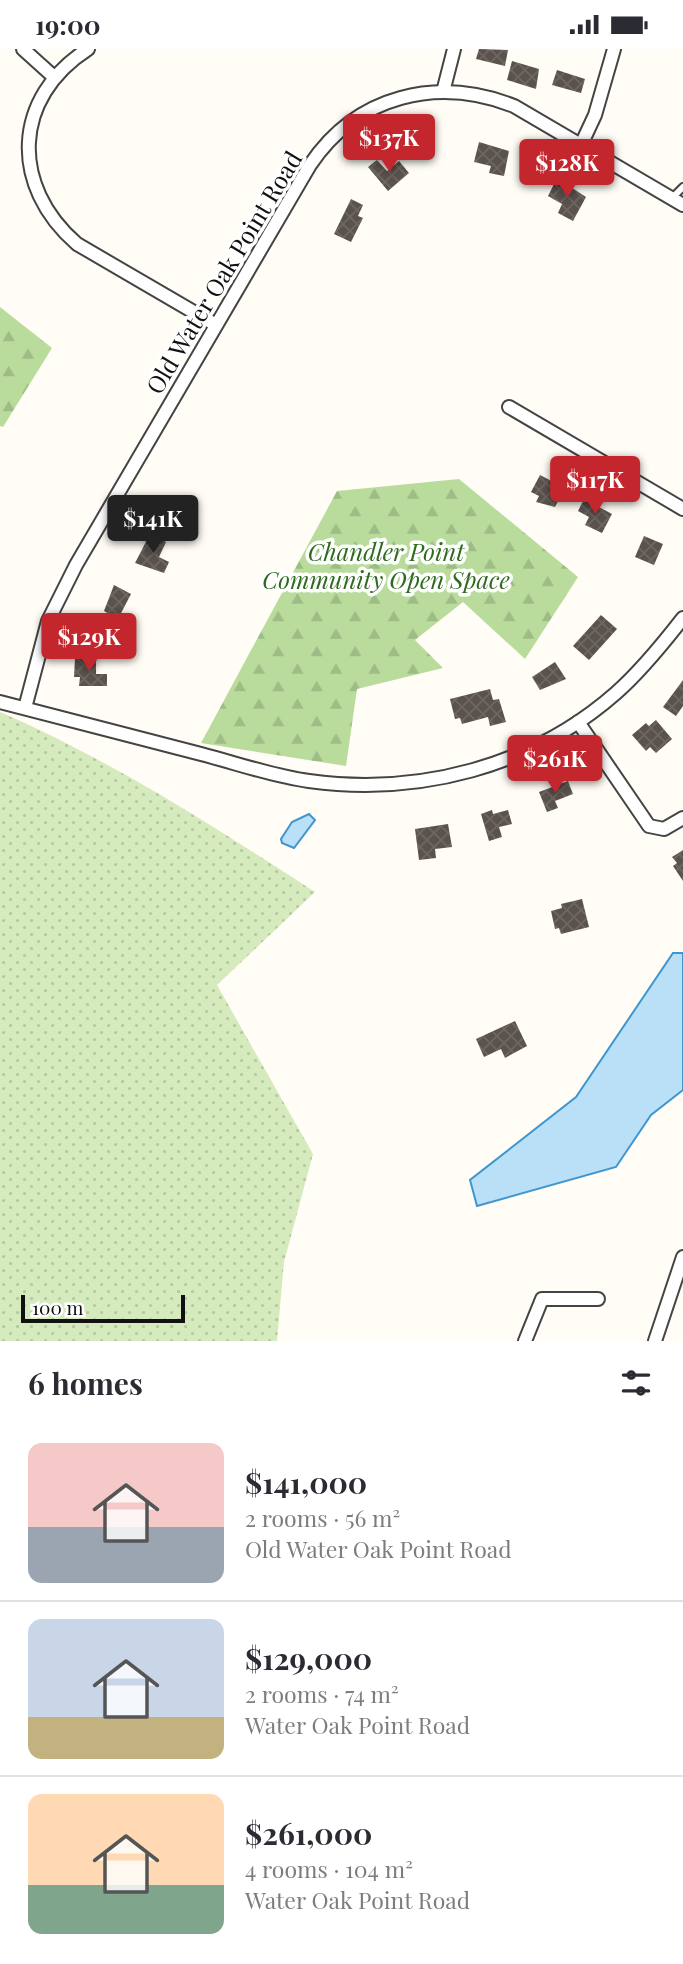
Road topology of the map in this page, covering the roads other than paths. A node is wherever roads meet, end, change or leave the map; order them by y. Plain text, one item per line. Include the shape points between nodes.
1 (23, 49) edge
2 (88, 49) edge
3 (454, 49) edge
4 (614, 49) edge
5 (54, 77) junction
6 (443, 92) junction
7 (581, 145) junction
8 (683, 187) edge
9 (677, 202) edge
10 (216, 325) junction
11 (509, 407) dead end
12 (683, 509) edge
13 (683, 618) edge
14 (0, 702) edge
15 (25, 708) junction
16 (578, 722) junction
17 (683, 818) edge
18 (683, 1257) edge
19 (598, 1299) dead end
20 (525, 1341) edge
21 (655, 1341) edge

1 - 5 street
2 - 5 street
3 - 6 street
4 - 7 street
5 - 10 street via 36,107 28,153 33,185 49,216 88,253
6 - 7 street, Old Water Oak Point Road via 499,100
6 - 10 street, Old Water Oak Point Road via 395,97 336,133 310,165
7 - 9 street, Old Water Oak Point Road
8 - 9 lane
10 - 15 street, Old Water Oak Point Road via 57,598
11 - 12 street
13 - 16 street via 616,694
14 - 15 street
15 - 16 street via 275,773 350,785 403,784 462,773 536,747
16 - 17 street via 649,826 664,829
18 - 21 street
19 - 20 street via 542,1299

